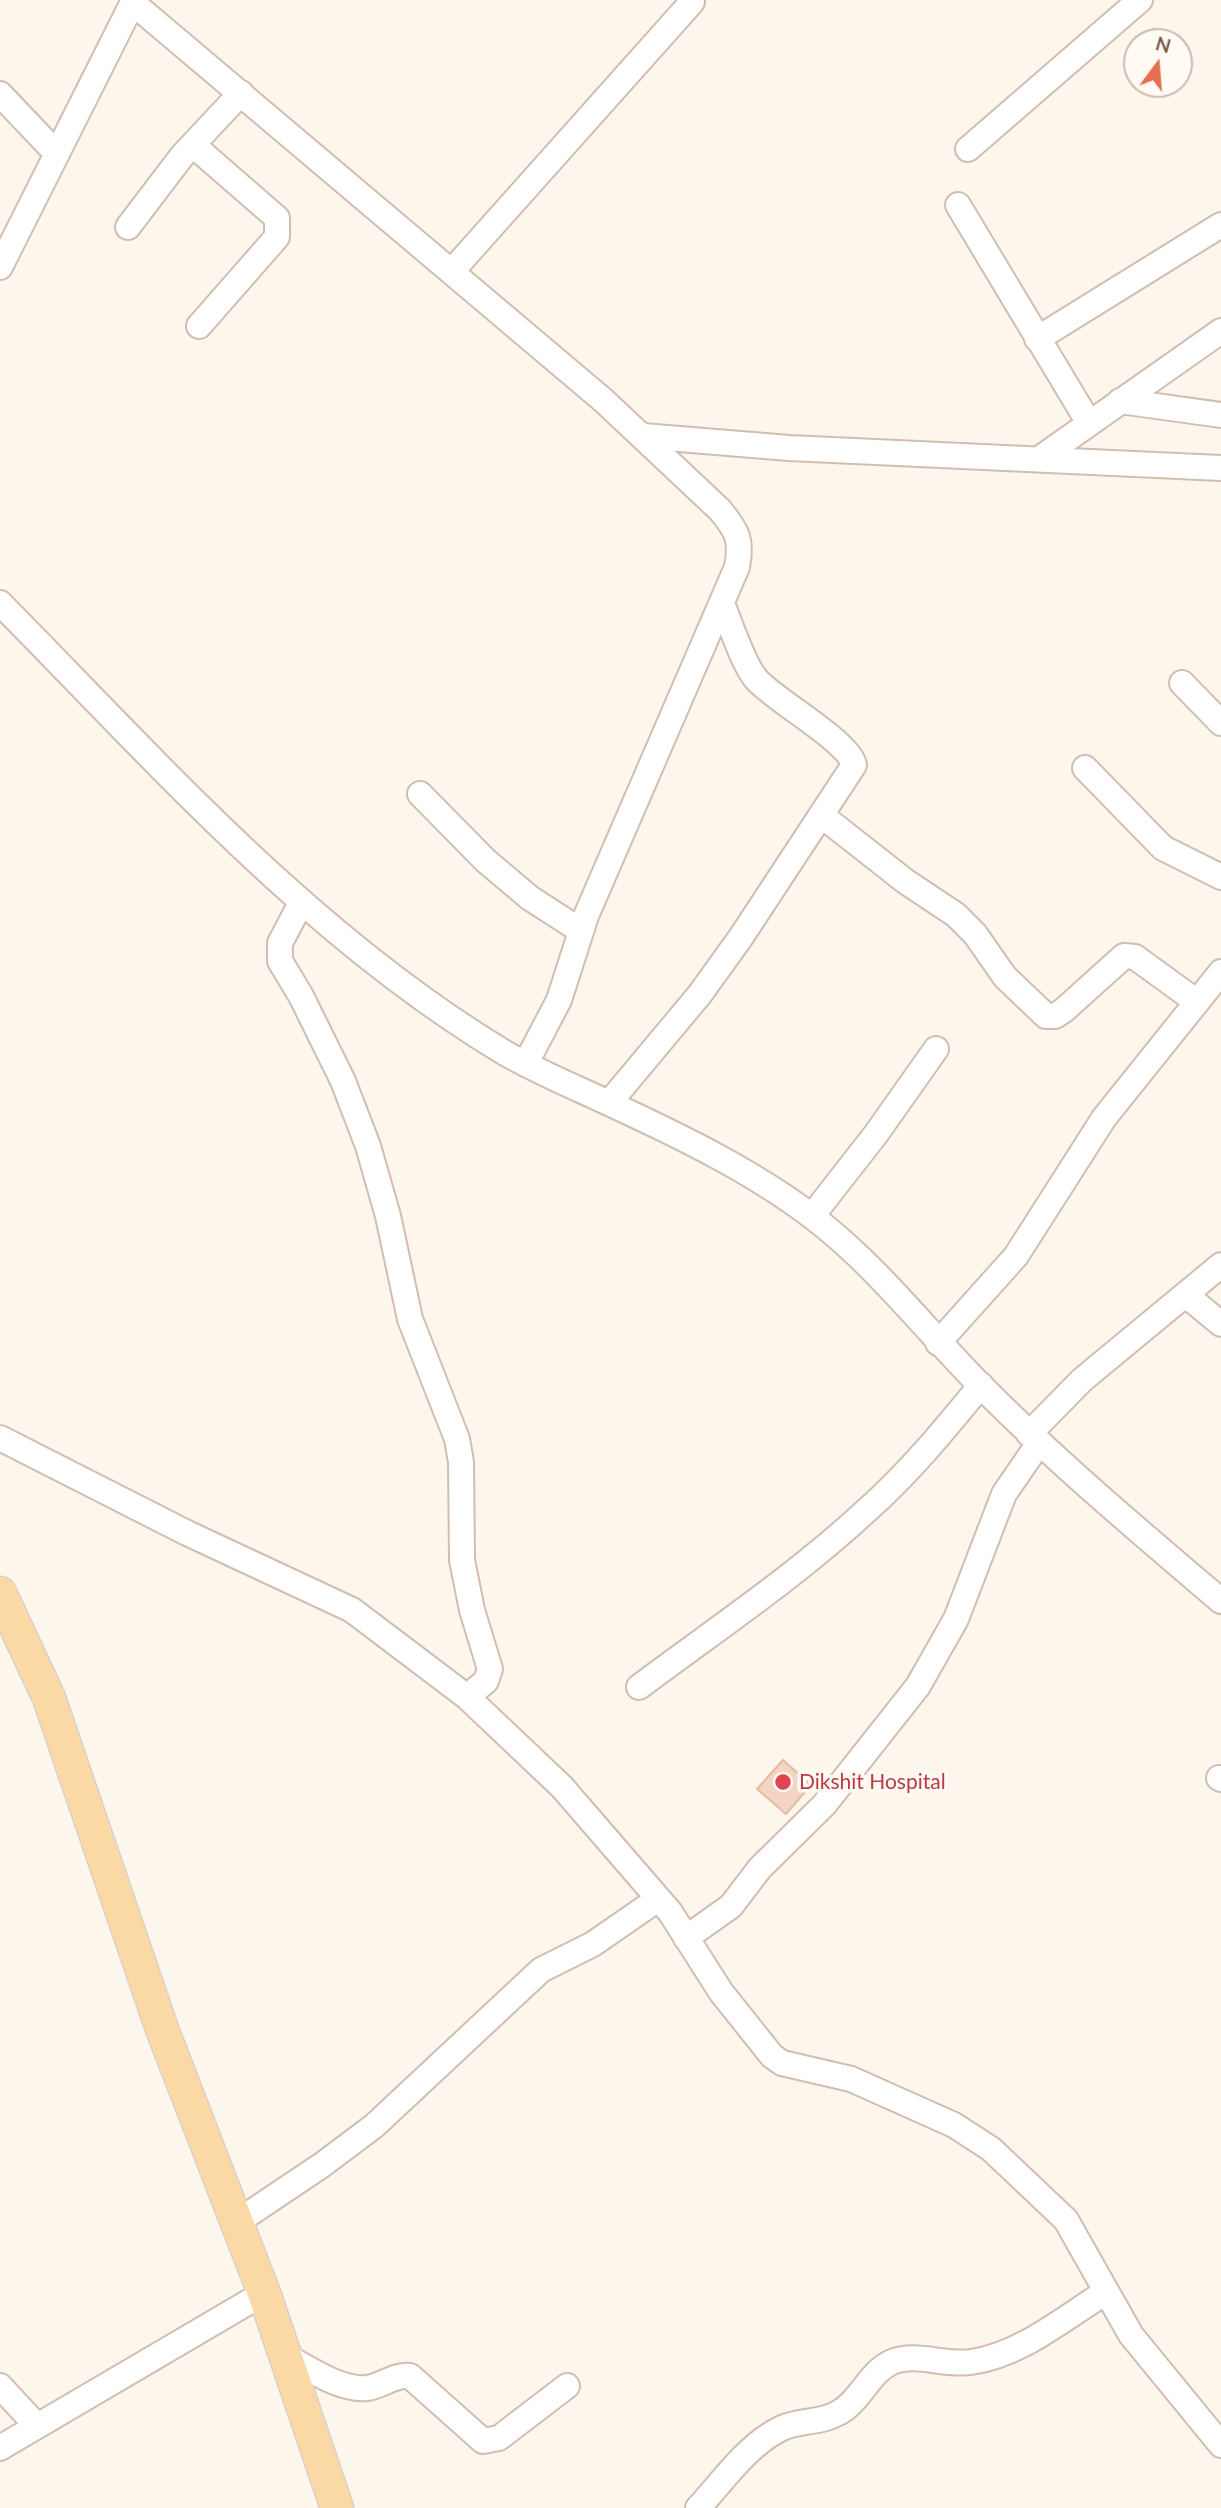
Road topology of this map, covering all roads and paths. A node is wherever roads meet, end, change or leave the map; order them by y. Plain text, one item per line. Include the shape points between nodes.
1 (1140, 0) edge
2 (133, 2) edge
3 (692, 2) dead end
4 (241, 93) junction
5 (0, 94) edge
6 (193, 145) junction
7 (968, 149) dead end
8 (57, 154) junction
9 (958, 205) dead end
10 (1221, 225) edge
11 (128, 227) dead end
12 (0, 267) edge
13 (452, 271) junction
14 (199, 326) dead end
15 (1221, 331) edge
16 (1037, 340) junction
17 (1120, 401) junction
18 (1221, 415) edge
19 (1089, 423) junction
20 (643, 436) junction
21 (1038, 459) junction
22 (1221, 468) edge
23 (0, 603) edge
24 (722, 604) junction
25 (1182, 683) dead end
26 (1221, 723) edge
27 (1085, 768) dead end
28 (421, 794) dead end
29 (821, 816) junction
30 (1221, 877) edge
31 (301, 903) junction
32 (581, 931) junction
33 (1221, 972) edge
34 (1197, 1002) junction
35 (936, 1049) dead end
36 (526, 1063) junction
37 (609, 1102) junction
38 (812, 1216) junction
39 (1221, 1265) edge
40 (1186, 1295) junction
41 (1221, 1324) edge
42 (939, 1343) junction
43 (981, 1385) junction
44 (0, 1438) edge
45 (1034, 1438) junction
46 (1221, 1601) edge
47 (4, 1610) edge
48 (639, 1687) dead end
49 (467, 1697) junction
50 (658, 1899) junction
51 (686, 1938) junction
52 (236, 2222) junction
53 (264, 2292) junction
54 (1106, 2292) junction
55 (285, 2356) junction
56 (0, 2386) edge
57 (567, 2386) dead end
58 (37, 2426) junction
59 (1221, 2445) edge
60 (0, 2448) edge
61 (337, 2508) edge
62 (698, 2508) edge

1 - 7 street
2 - 4 street
2 - 8 street
3 - 13 street
4 - 6 street
4 - 13 street
5 - 8 street
6 - 11 street
6 - 14 street via 277,218 279,227 277,237
8 - 12 street
9 - 16 street
10 - 16 street
13 - 20 street
15 - 17 street
16 - 19 street
17 - 18 street
17 - 19 street
19 - 21 street
20 - 21 street
20 - 24 street via 733,526 741,545
21 - 22 street
23 - 31 street
24 - 29 street via 755,677 852,757 853,769
24 - 32 street
25 - 26 street
27 - 30 street via 1163,848
28 - 32 street via 486,861 530,898
29 - 34 street via 956,915 1005,977 1046,1016 1064,1010 1124,956 1135,957
29 - 37 street via 700,994
31 - 36 street via 382,968
31 - 49 street via 281,943 280,961 343,1081 368,1146 410,1320 457,1439 462,1560 490,1669 486,1681
32 - 36 street via 559,1000
33 - 34 street
34 - 42 street via 1104,1118 1016,1256
35 - 38 street
36 - 37 street
37 - 38 street via 700,1147
38 - 42 street via 856,1253
39 - 40 street
40 - 41 street
40 - 45 street via 1082,1380
42 - 43 street
43 - 45 street
43 - 48 street via 866,1512
44 - 49 street via 352,1610
45 - 46 street
45 - 51 street via 1004,1494 956,1619 918,1686 824,1805 760,1868 731,1906
47 - 52 main road via 49,1698 162,2029
49 - 50 street via 562,1787
50 - 51 street
50 - 52 street via 593,1944 541,1970 374,2126
51 - 54 street via 721,1993 782,2063 863,2084 954,2125 991,2149 1066,2220
52 - 53 main road
53 - 55 main road
53 - 58 street
54 - 59 street via 1131,2335
54 - 62 street via 1014,2350 951,2364 916,2359 890,2363 839,2413 797,2422 755,2447
55 - 57 street via 353,2387 368,2388 410,2376 483,2441 499,2438
55 - 61 main road
56 - 58 street
58 - 60 street

